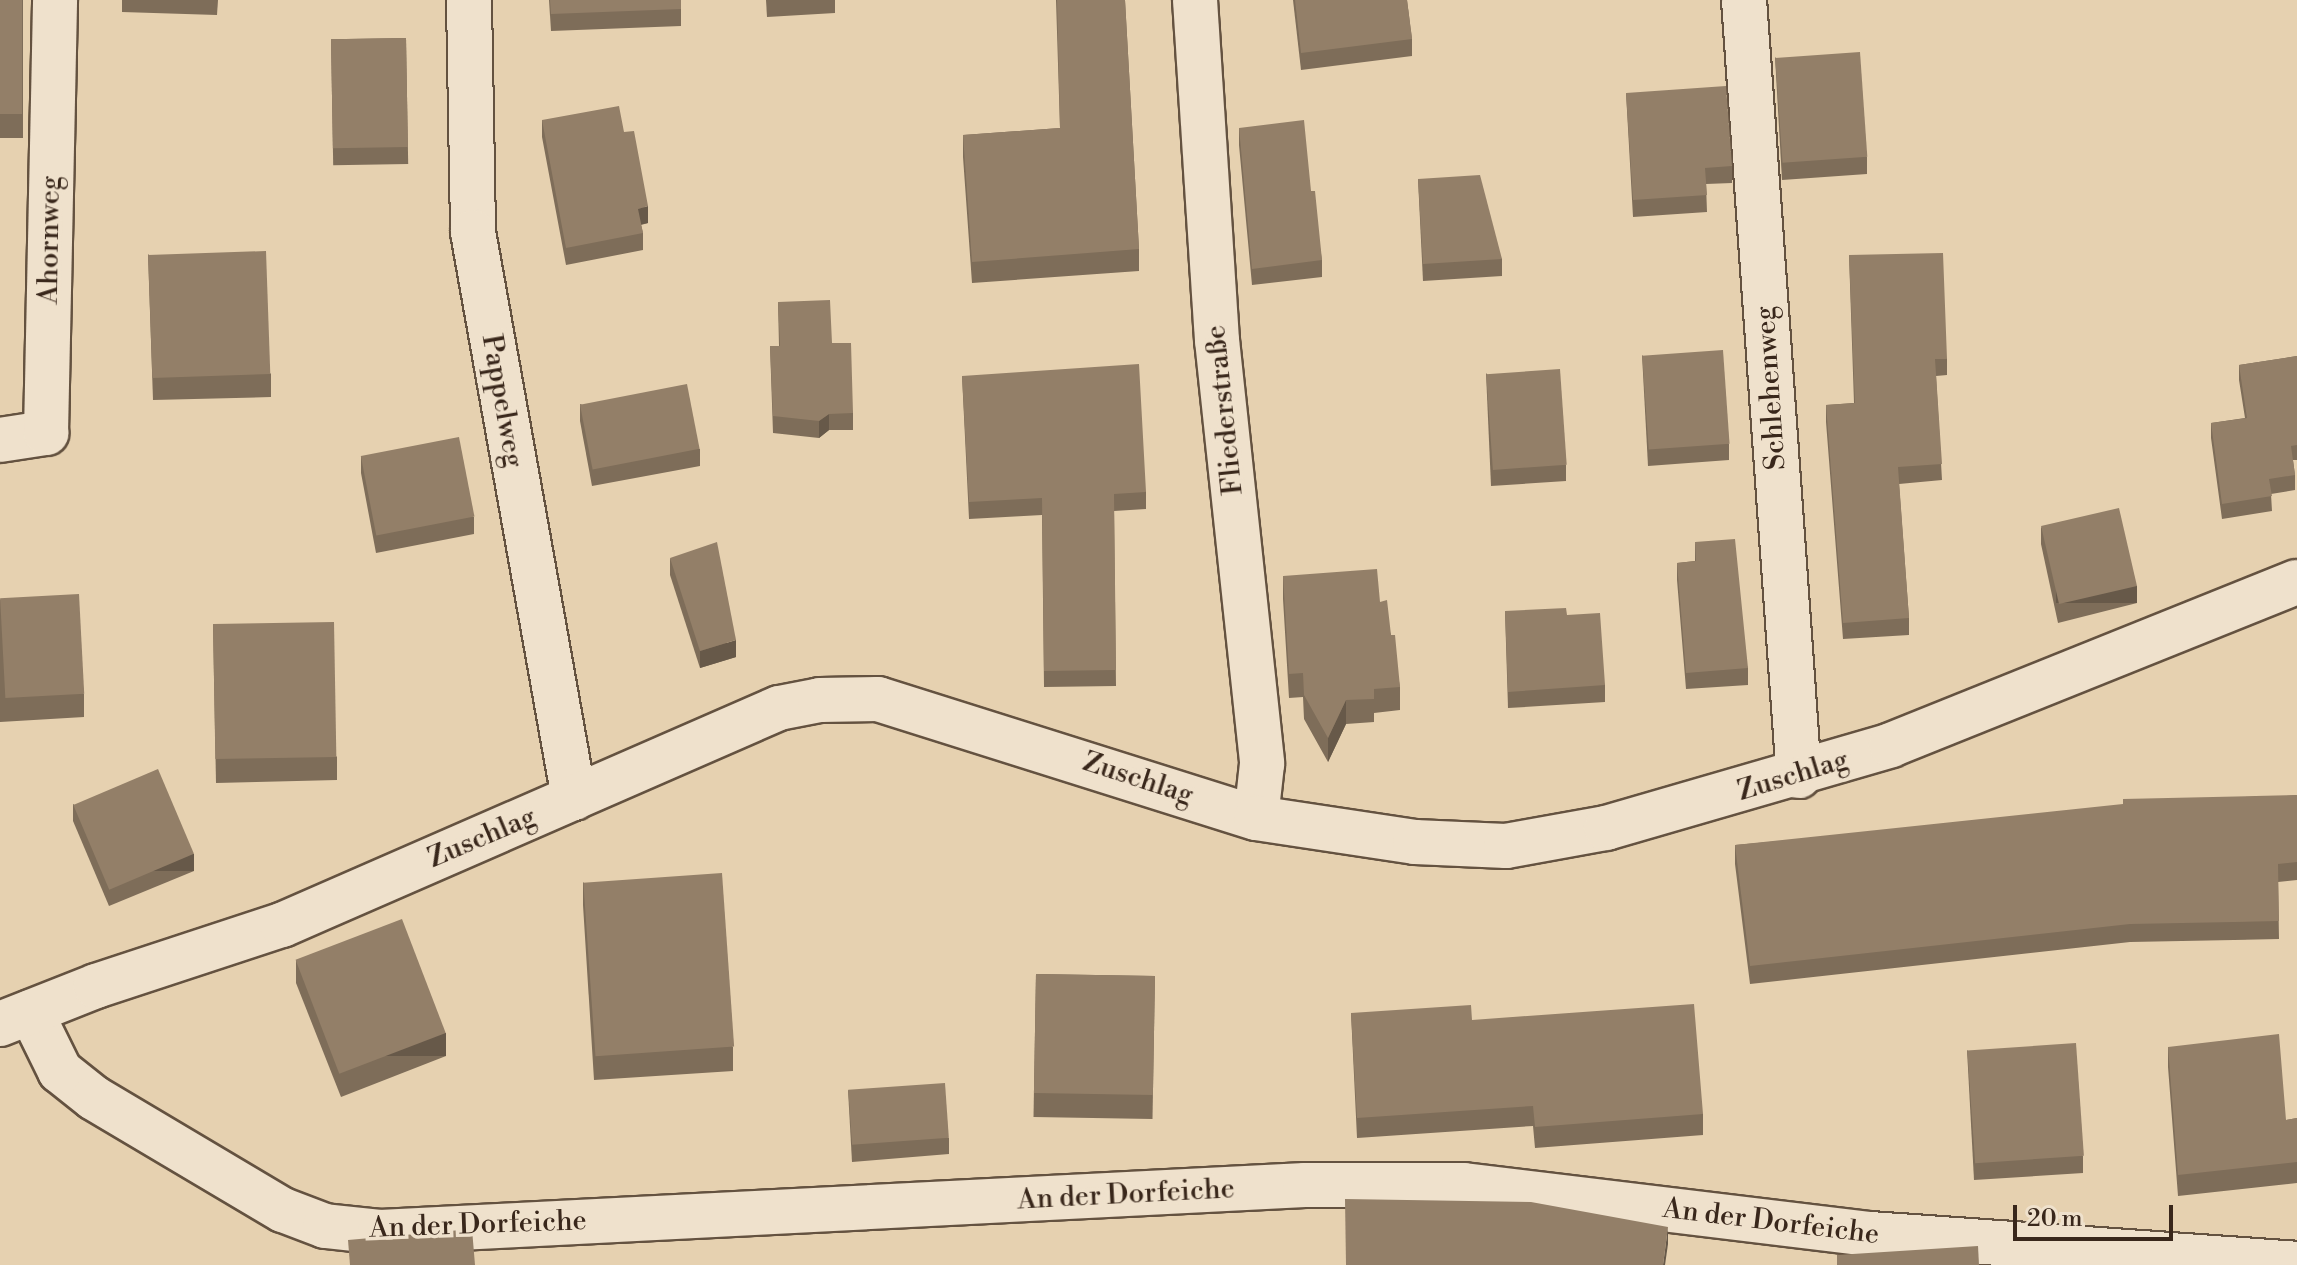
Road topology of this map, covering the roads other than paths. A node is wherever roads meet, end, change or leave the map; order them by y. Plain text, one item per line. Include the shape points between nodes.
1 (55, 0) edge
2 (469, 0) edge
3 (1195, 0) edge
4 (1744, 0) edge
5 (0, 440) edge
6 (2297, 582) edge
7 (1799, 776) junction
8 (574, 798) junction
9 (1256, 818) junction
10 (16, 1018) edge
11 (326, 1246) edge
12 (2297, 1264) edge

1 - 5 street, Ahornweg via 46,433
2 - 8 street, Pappelweg via 473,232
3 - 9 street, Fliederstraße via 1217,340 1262,764
4 - 7 street, Schlehenweg
6 - 7 street, Zuschlag via 2132,653
7 - 9 street, Zuschlag via 1606,828 1506,846 1415,842
8 - 9 street, Zuschlag via 779,708 820,700 878,699
8 - 10 street, Zuschlag via 282,925
10 - 11 street, An der Dorfeiche via 60,1071 94,1098 283,1210
11 - 12 street, An der Dorfeiche via 380,1232 1305,1185 1464,1185 1870,1234

